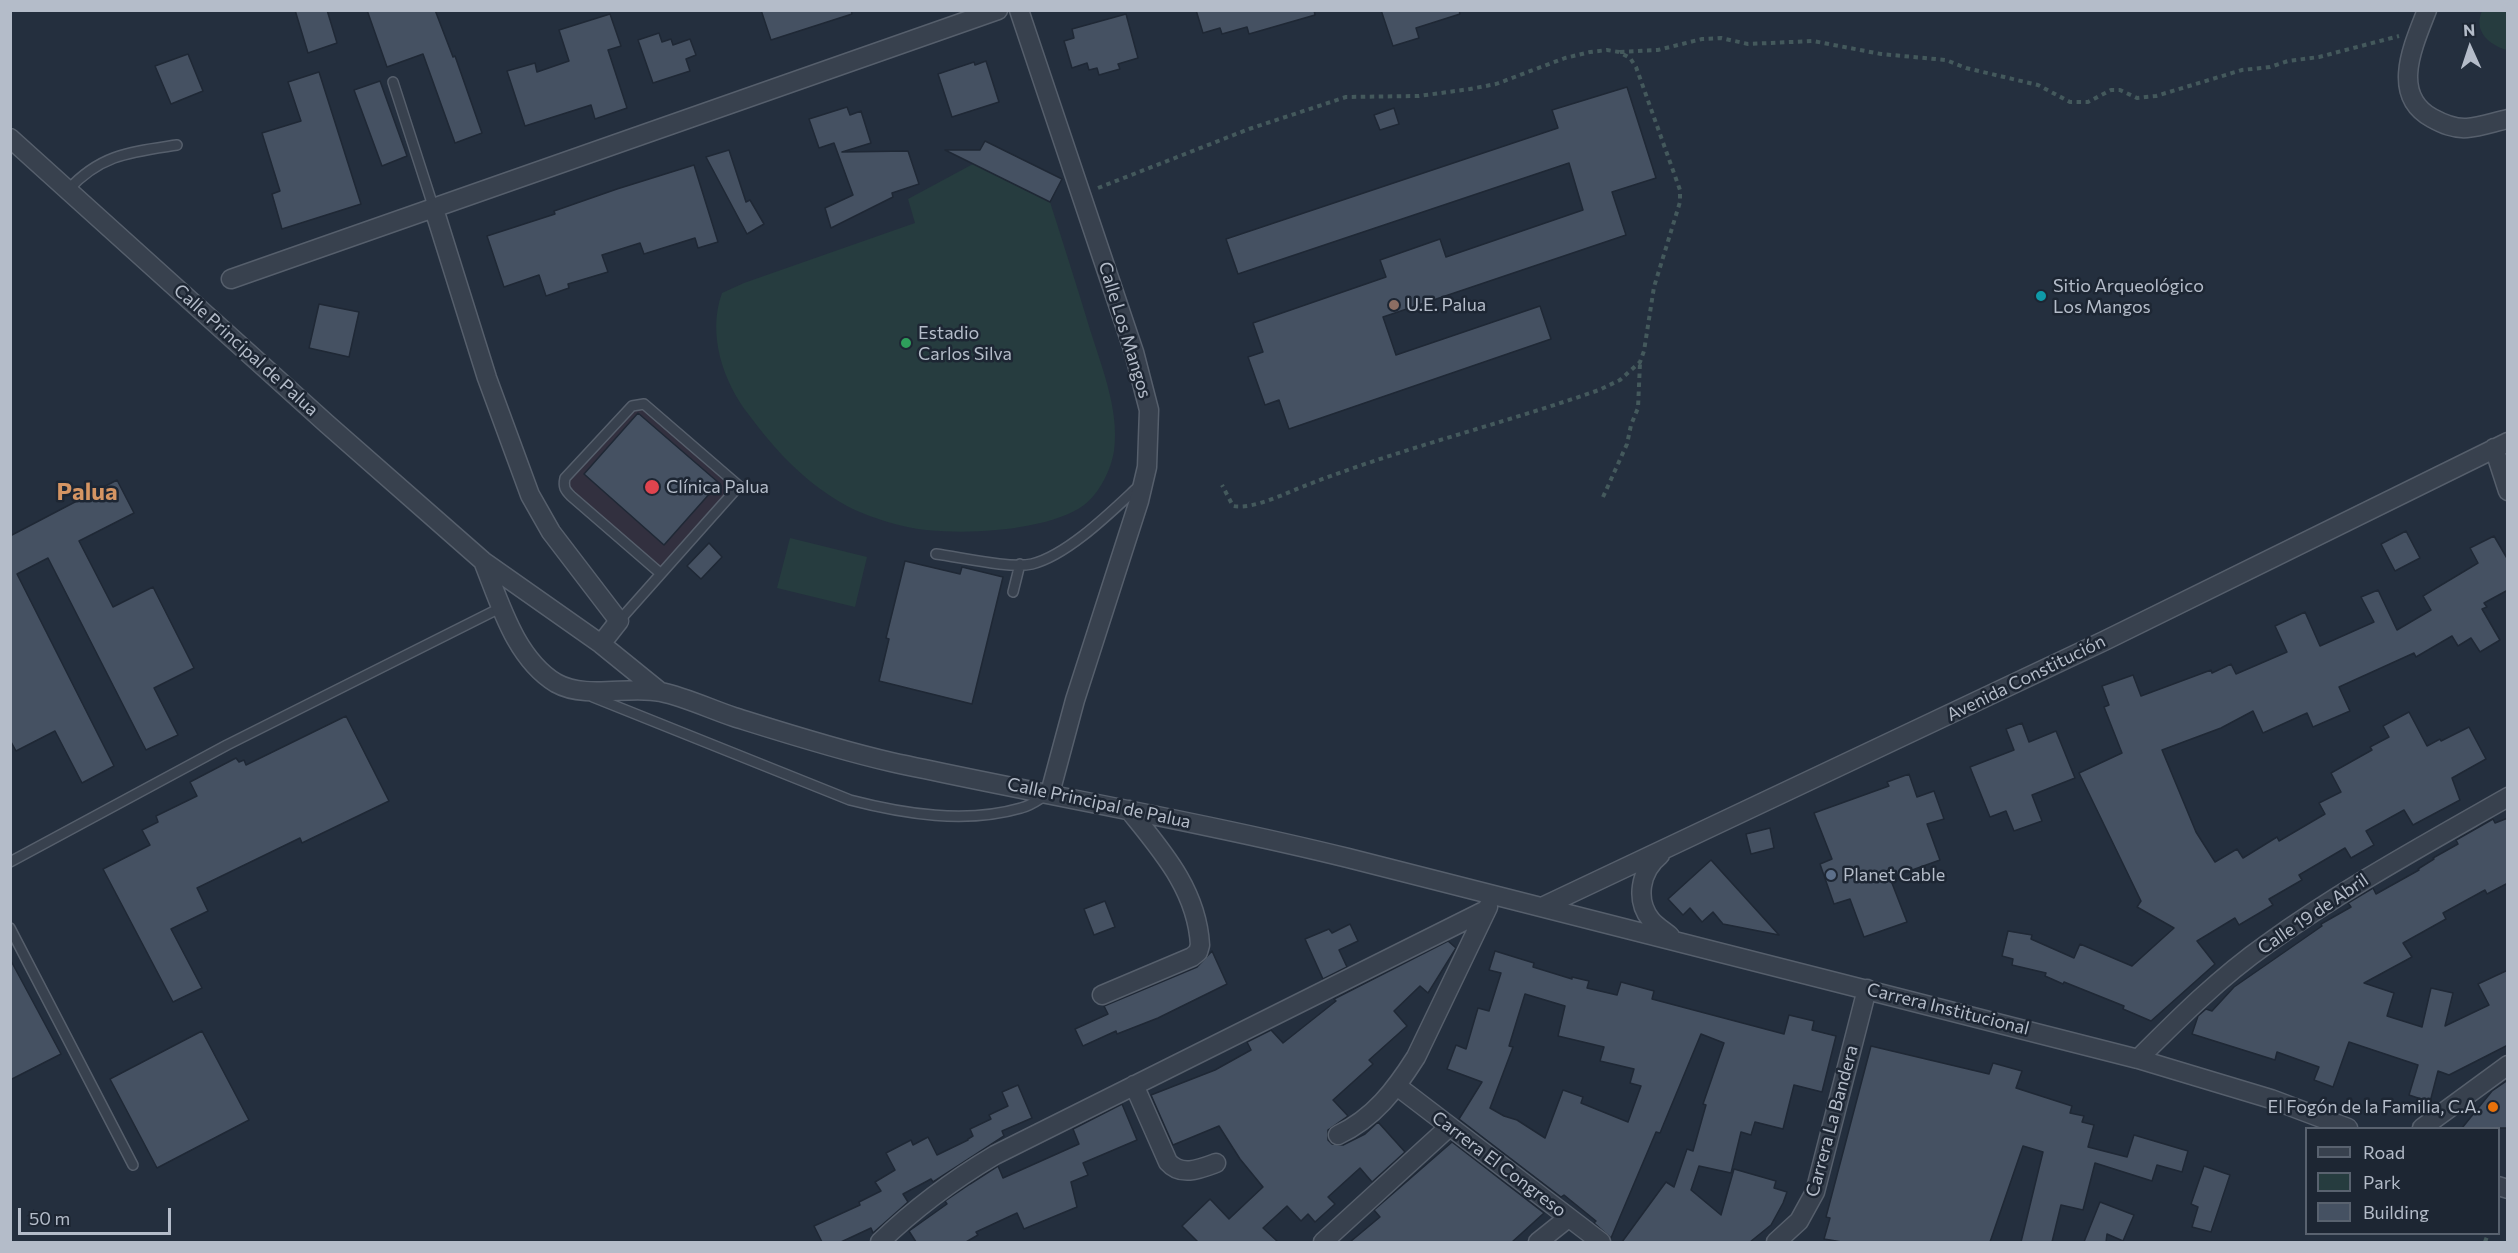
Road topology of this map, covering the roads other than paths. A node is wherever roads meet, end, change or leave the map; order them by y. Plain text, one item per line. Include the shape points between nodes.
1 (998, 10) edge
2 (1019, 10) edge
3 (2427, 10) edge
4 (393, 82) dead end
5 (2508, 118) edge
6 (10, 138) edge
7 (177, 145) dead end
8 (68, 190) junction
9 (434, 209) junction
10 (231, 279) dead end
11 (2501, 445) edge
12 (1143, 482) junction
13 (2508, 491) edge
14 (936, 554) dead end
15 (483, 561) junction
16 (1020, 564) junction
17 (660, 573) junction
18 (1013, 592) dead end
19 (502, 607) junction
20 (619, 621) junction
21 (601, 644) junction
22 (557, 684) junction
23 (659, 691) junction
24 (1050, 793) junction
25 (2508, 797) edge
26 (1129, 810) junction
27 (1669, 847) junction
28 (10, 862) edge
29 (1490, 902) junction
30 (1542, 907) junction
31 (10, 928) edge
32 (1677, 941) junction
33 (1867, 989) junction
34 (1102, 995) dead end
35 (2138, 1059) junction
36 (2508, 1065) edge
37 (1134, 1085) junction
38 (1396, 1086) junction
39 (1449, 1127) junction
40 (2345, 1127) edge
41 (2423, 1127) edge
42 (1338, 1135) dead end
43 (1216, 1163) dead end
44 (133, 1165) dead end
45 (1568, 1218) junction
46 (880, 1242) edge
47 (1323, 1242) edge
48 (1538, 1242) edge
49 (1601, 1242) edge
50 (1776, 1242) edge

1 - 9 street
2 - 12 street, Calle Los Mangos via 1146,391 1149,434
3 - 5 street via 2408,68 2410,99 2419,111 2446,126 2466,128
4 - 9 lane
6 - 8 street, Calle Principal de Palua
7 - 8 lane via 129,153 105,162 88,170
8 - 15 street, Calle Principal de Palua
9 - 10 street
9 - 20 street via 487,378 530,495 551,532
11 - 13 street
11 - 27 street, Avenida Constitución via 2094,646
12 - 16 lane via 1078,539 1045,559
12 - 24 street, Calle Los Mangos
14 - 16 lane
15 - 19 street, Calle Principal de Palua
15 - 21 street, Calle Principal de Palua
16 - 18 lane
17 - 17 lane via 565,490 564,483 638,403 644,404 739,486
17 - 20 lane
19 - 22 street, Calle Principal de Palua via 524,651
19 - 28 lane via 227,744
20 - 21 street
21 - 23 street, Calle Principal de Palua
22 - 23 street, Calle Principal de Palua via 602,692
22 - 24 lane via 850,800 875,806 960,816 993,814 1024,807
23 - 24 street, Calle Principal de Palua via 861,754
24 - 26 street, Calle Principal de Palua
25 - 35 street, Calle 19 de Abril via 2376,872 2266,944 2191,1007
26 - 29 street, Calle Principal de Palua via 1245,833
26 - 34 street via 1167,856 1182,882 1192,902 1200,945 1192,957
27 - 30 street, Avenida Constitución
27 - 32 street via 1645,870 1642,894 1652,922
29 - 30 street, Calle Principal de Palua
29 - 37 street
29 - 38 street via 1416,1057
30 - 32 street, Carrera Institucional
31 - 44 lane
32 - 33 street, Carrera Institucional
33 - 35 street, Carrera Institucional
33 - 50 street, Carrera La Bandera via 1815,1192 1799,1221
35 - 40 street, Carrera Institucional via 2271,1099
36 - 41 street
37 - 43 street via 1173,1168 1192,1171
37 - 46 street via 971,1169 928,1199
38 - 39 street, Carrera El Congreso
38 - 42 street via 1379,1108
39 - 45 street, Carrera El Congreso
39 - 47 street
45 - 48 street
45 - 49 street, Carrera El Congreso

